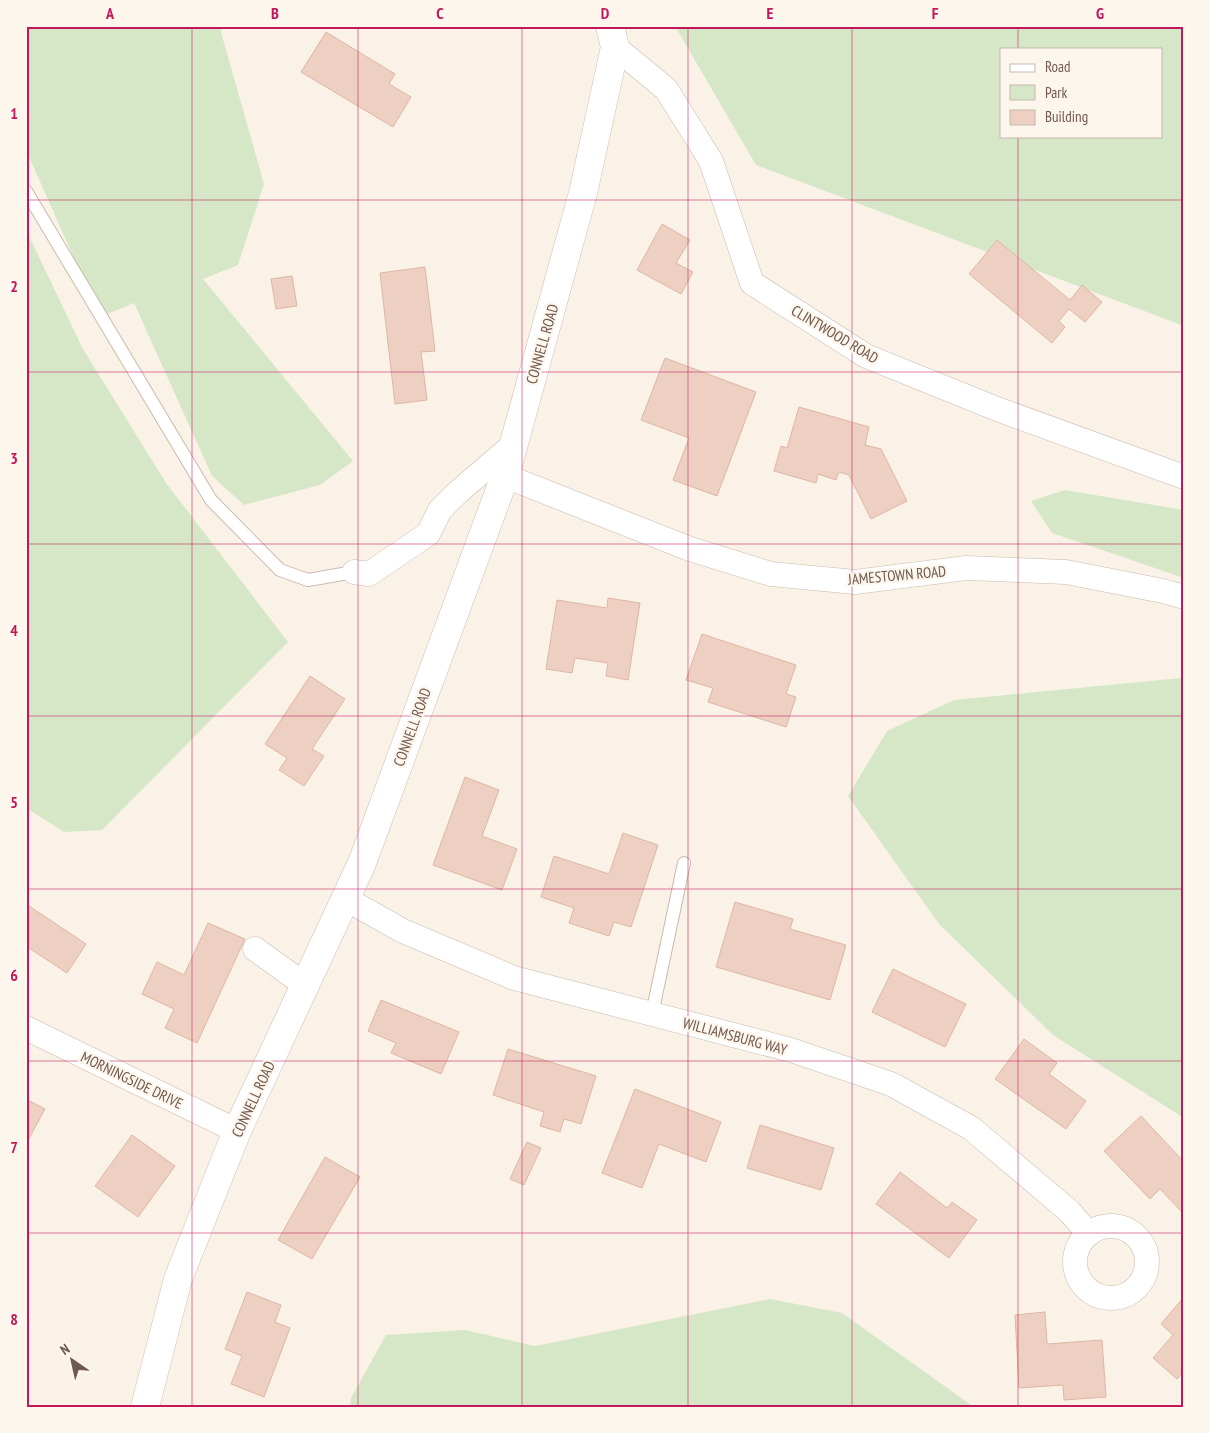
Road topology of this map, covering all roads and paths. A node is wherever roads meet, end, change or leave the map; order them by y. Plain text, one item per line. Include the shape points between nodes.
1 (613, 37) edge
2 (26, 192) edge
3 (514, 444) junction
4 (505, 476) junction
5 (1184, 478) edge
6 (354, 572) joint
7 (1184, 597) edge
8 (684, 863) dead end
9 (346, 899) junction
10 (255, 949) dead end
11 (306, 985) junction
12 (652, 1014) junction
13 (26, 1028) edge
14 (237, 1132) junction
15 (1090, 1234) dead end
16 (145, 1407) edge

1 - 3 main road, CONNELL ROAD via 583,193
1 - 5 street, CLINTWOOD ROAD via 666,89 711,161 752,283 866,356 997,409
2 - 6 lane via 211,500 280,570 308,580
3 - 4 main road, CONNELL ROAD
3 - 6 street via 456,493 440,510 428,534 369,574
4 - 7 street, JAMESTOWN ROAD via 690,549 771,574 855,582 966,568 1066,572
4 - 9 main road, CONNELL ROAD via 366,854
8 - 12 lane
9 - 11 main road, CONNELL ROAD
9 - 12 street, WILLIAMSBURG WAY via 403,932 514,978
10 - 11 street
11 - 14 main road, CONNELL ROAD
12 - 15 street, WILLIAMSBURG WAY via 791,1050 891,1084 971,1128 1069,1211
13 - 14 street, MORNINGSIDE DRIVE
14 - 16 main road, CONNELL ROAD via 178,1279

